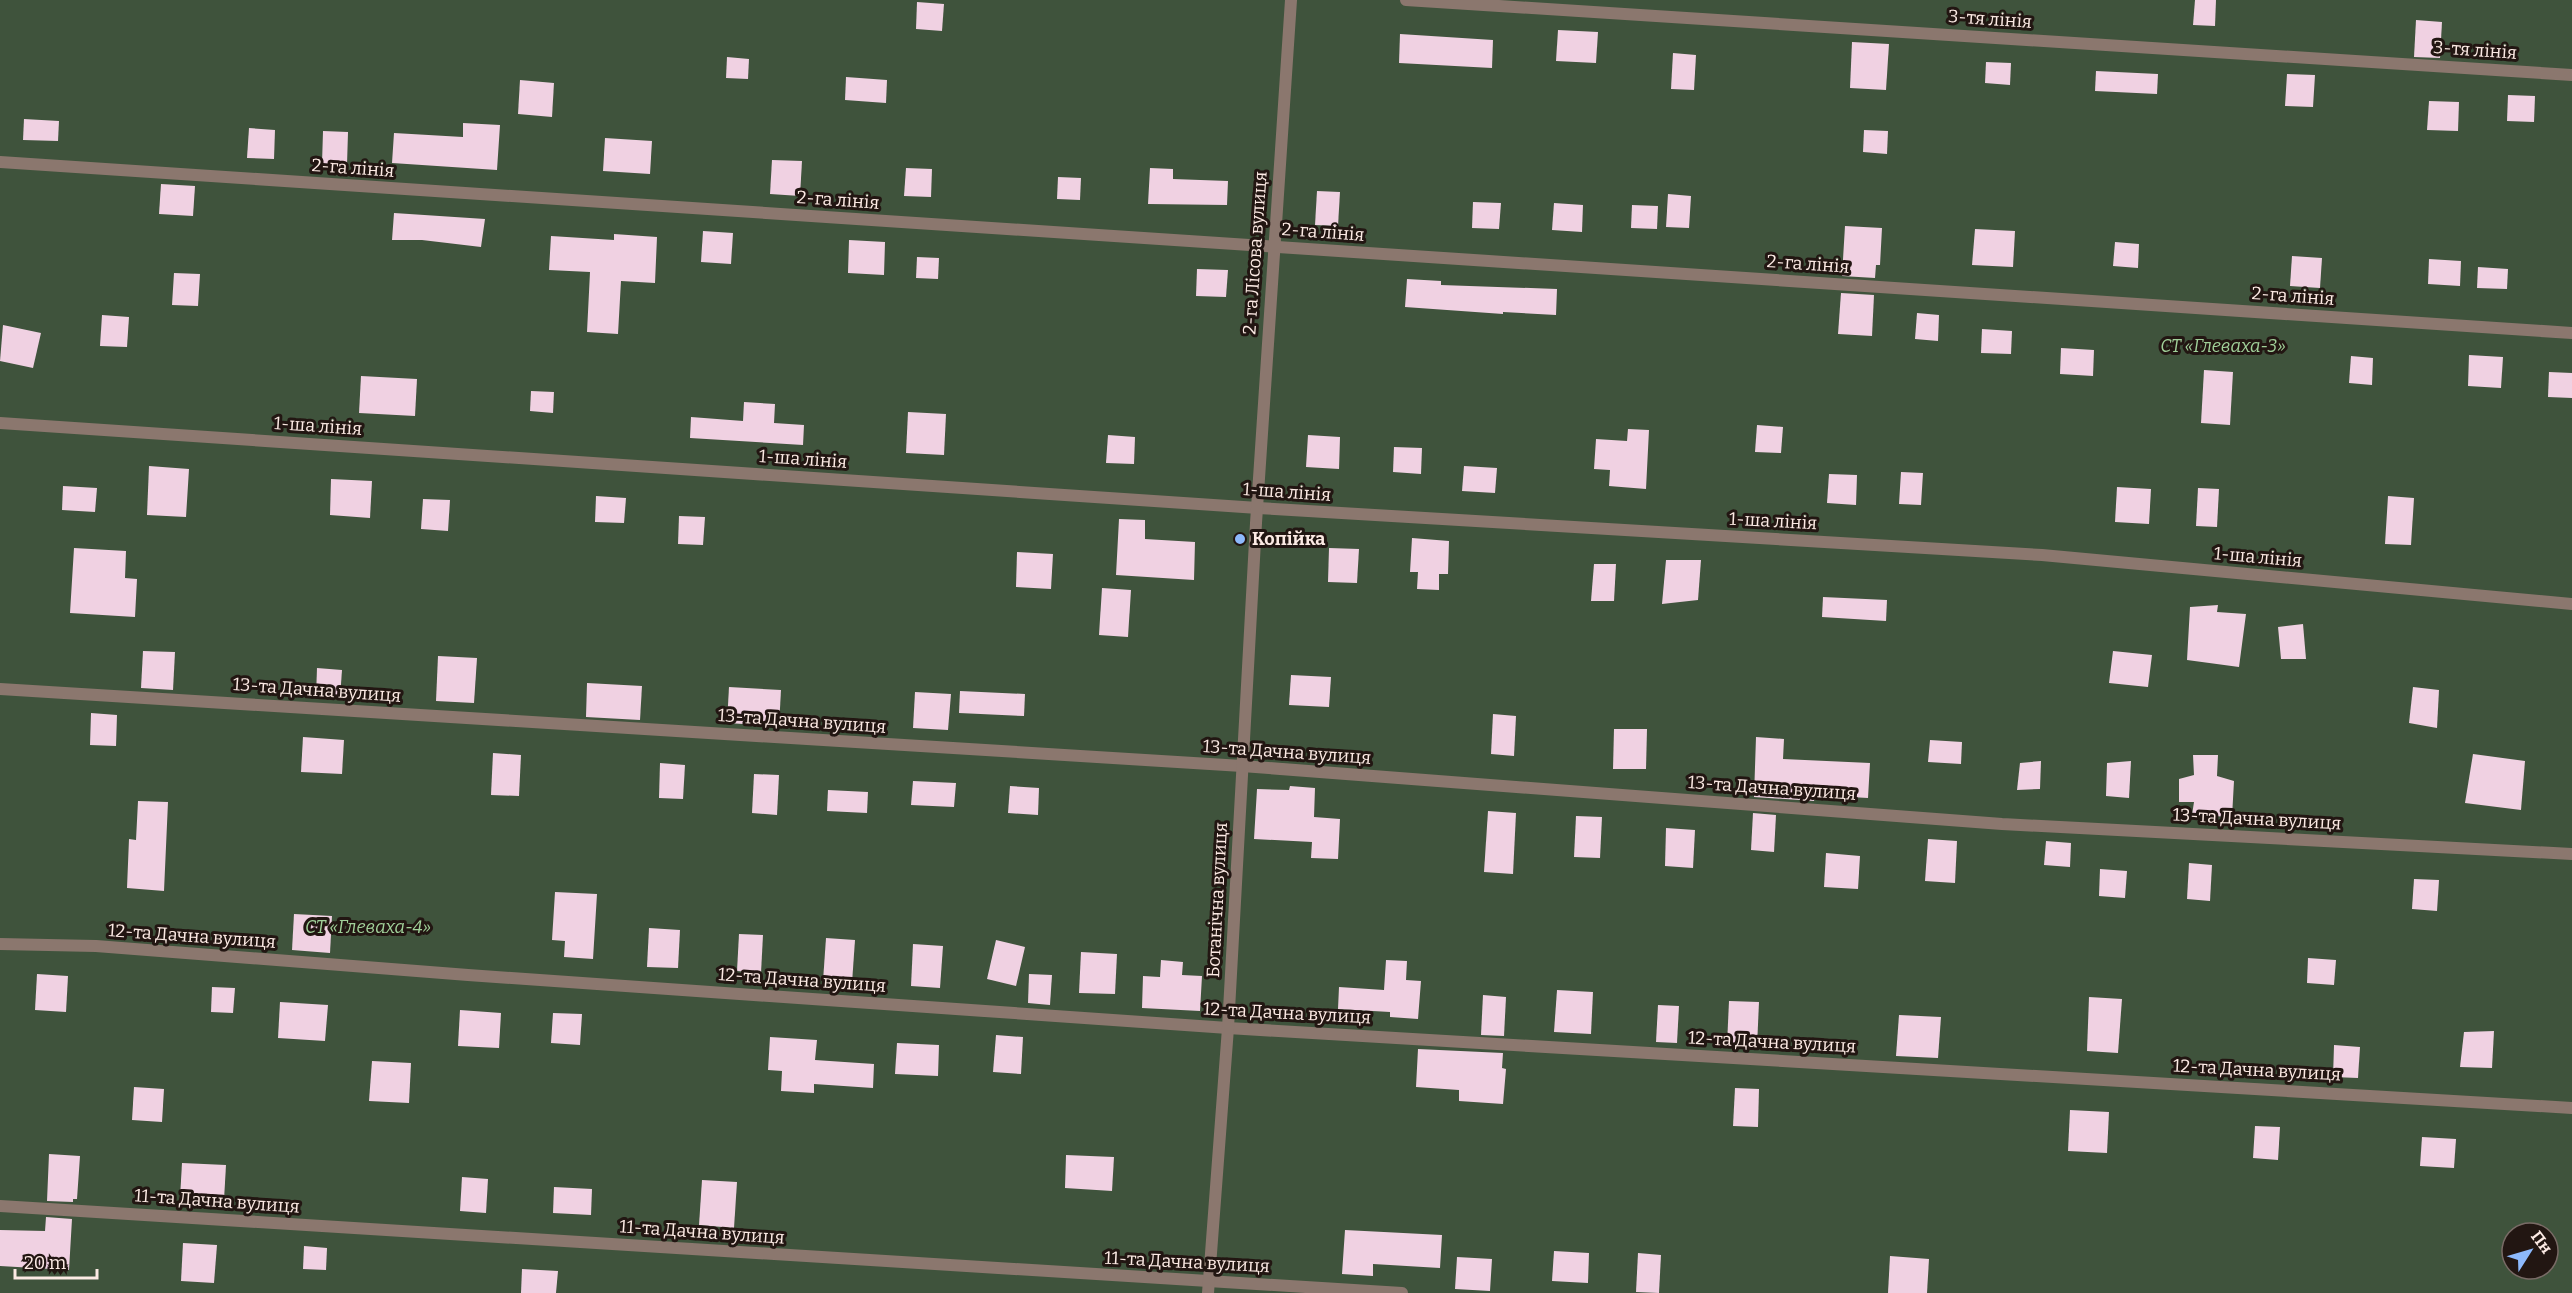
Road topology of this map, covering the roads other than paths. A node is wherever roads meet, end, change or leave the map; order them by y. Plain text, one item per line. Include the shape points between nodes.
1 (1290, 0) edge
2 (1406, 0) edge
3 (2572, 75) edge
4 (0, 162) edge
5 (1273, 247) junction
6 (2572, 333) edge
7 (0, 423) edge
8 (1258, 508) junction
9 (2572, 604) edge
10 (0, 689) edge
11 (1242, 766) junction
12 (2572, 854) edge
13 (0, 944) edge
14 (1228, 1028) junction
15 (2572, 1108) edge
16 (0, 1206) edge
17 (1208, 1287) edge
18 (1402, 1293) edge

1 - 5 street, 2-га Лісова вулиця
2 - 3 street, 3-тя лінія
4 - 5 street, 2-га лінія
5 - 6 street, 2-га лінія
5 - 8 street, 2-га Лісова вулиця
7 - 8 street, 1-ша лінія
8 - 9 street, 1-ша лінія via 2042,555
8 - 11 street, Ботанічна вулиця
10 - 11 street, 13-та Дачна вулиця
11 - 12 street, 13-та Дачна вулиця via 1990,823
11 - 14 street, Ботанічна вулиця
13 - 14 street, 12-та Дачна вулиця via 96,946
14 - 15 street, 12-та Дачна вулиця
14 - 17 street, Ботанічна вулиця
16 - 17 street, 11-та Дачна вулиця
17 - 18 street, 11-та Дачна вулиця

